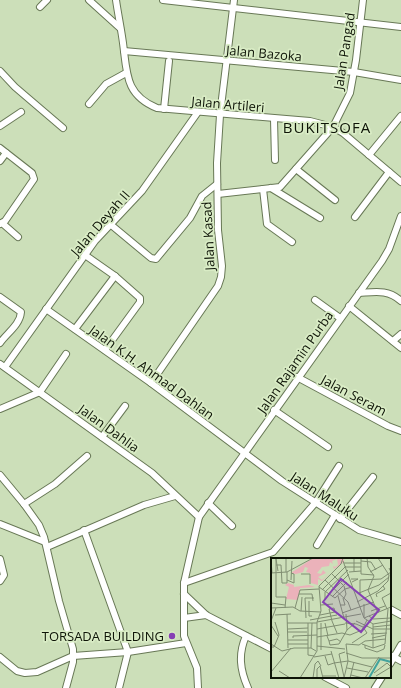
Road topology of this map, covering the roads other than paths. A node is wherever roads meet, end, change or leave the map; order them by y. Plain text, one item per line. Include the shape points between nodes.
1 (47, 0) edge
2 (89, 0) edge
3 (116, 0) edge
4 (162, 0) edge
5 (234, 0) edge
6 (363, 0) edge
7 (40, 7) dead end
8 (233, 8) junction
9 (361, 22) junction
10 (401, 27) edge
11 (120, 28) junction
12 (124, 51) junction
13 (227, 60) junction
14 (169, 61) dead end
15 (0, 71) edge
16 (354, 72) junction
17 (126, 73) junction
18 (401, 80) edge
19 (89, 104) dead end
20 (164, 109) junction
21 (21, 112) dead end
22 (198, 112) junction
23 (220, 115) junction
24 (401, 116) edge
25 (274, 119) junction
26 (0, 126) edge
27 (333, 127) junction
28 (63, 128) dead end
29 (0, 148) edge
30 (6, 153) junction
31 (369, 155) junction
32 (275, 160) dead end
33 (0, 161) edge
34 (296, 169) junction
35 (389, 172) junction
36 (401, 182) edge
37 (218, 184) junction
38 (271, 188) junction
39 (263, 189) junction
40 (218, 194) junction
41 (335, 200) dead end
42 (401, 216) edge
43 (355, 217) dead end
44 (320, 218) dead end
45 (1, 224) edge
46 (110, 224) junction
47 (398, 236) edge
48 (18, 237) dead end
49 (292, 242) dead end
50 (85, 255) junction
51 (115, 276) junction
52 (359, 293) junction
53 (0, 297) edge
54 (314, 300) dead end
55 (401, 300) edge
56 (349, 306) junction
57 (46, 309) junction
58 (340, 318) junction
59 (75, 329) junction
60 (401, 334) edge
61 (393, 341) junction
62 (0, 343) edge
63 (401, 348) edge
64 (105, 350) junction
65 (66, 354) dead end
66 (2, 365) edge
67 (298, 377) junction
68 (151, 384) junction
69 (40, 392) junction
70 (125, 406) dead end
71 (0, 409) edge
72 (274, 410) junction
73 (401, 431) edge
74 (102, 437) junction
75 (328, 447) dead end
76 (245, 453) junction
77 (87, 456) dead end
78 (339, 466) dead end
79 (0, 475) edge
80 (373, 477) dead end
81 (175, 496) junction
82 (316, 502) junction
83 (208, 503) junction
84 (24, 504) junction
85 (199, 517) junction
86 (338, 517) junction
87 (0, 524) edge
88 (232, 526) dead end
89 (84, 530) junction
90 (401, 542) edge
91 (46, 545) junction
92 (317, 545) dead end
93 (0, 559) edge
94 (0, 581) edge
95 (184, 583) junction
96 (184, 594) junction
97 (391, 609) edge
98 (206, 615) junction
99 (401, 615) edge
100 (184, 618) junction
101 (246, 636) junction
102 (186, 643) junction
103 (401, 645) edge
104 (271, 648) edge
105 (128, 652) junction
106 (73, 656) junction
107 (392, 656) edge
108 (0, 657) edge
109 (401, 661) edge
110 (327, 678) edge
111 (381, 678) edge
112 (66, 688) edge
113 (119, 688) edge
114 (198, 688) edge
115 (248, 688) edge
116 (346, 688) edge
117 (375, 688) edge

1 - 7 street
2 - 11 street
3 - 11 street, Jalan Artileri
4 - 8 street
5 - 8 street, Jalan Kasad
6 - 9 street, Jalan Pangad
8 - 9 street
8 - 13 street, Jalan Kasad
9 - 10 street
9 - 16 street, Jalan Pangad
11 - 12 street, Jalan Artileri
12 - 13 street, Jalan Bazoka
12 - 17 street, Jalan Artileri
13 - 16 street, Jalan Bazoka
13 - 23 street, Jalan Kasad
14 - 20 street
15 - 28 street
16 - 18 street, Jalan Bazoka
16 - 27 street, Jalan Pangad via 350,93
17 - 19 street via 106,84
17 - 20 street, Jalan Artileri via 132,87 144,103
20 - 22 street, Jalan Artileri
21 - 26 street
22 - 23 street, Jalan Artileri
22 - 46 street, Jalan Deyah II via 152,178
23 - 25 street, Jalan Artileri
23 - 37 street, Jalan Kasad
24 - 31 street
25 - 27 street, Jalan Artileri
25 - 32 street
27 - 31 street, Jalan Artileri
27 - 34 street, Jalan Pangad
29 - 30 street
30 - 33 street
30 - 45 street via 32,173 34,179
31 - 35 street, Jalan Artileri
34 - 38 street, Jalan Pangad via 280,187
34 - 41 street
35 - 36 street, Jalan Artileri
35 - 43 street
37 - 40 street, Jalan Kasad
37 - 46 street via 202,196 190,218 156,259 151,258
38 - 39 street, Jalan Pangad
38 - 44 street
39 - 40 street, Jalan Pangad
39 - 49 street via 267,224
40 - 68 street, Jalan Kasad via 222,266 220,281
42 - 47 street, Jalan Rajamin Purba
45 - 48 street
46 - 50 street, Jalan Deyah II
47 - 52 street, Jalan Rajamin Purba
50 - 51 street
50 - 57 street, Jalan Deyah II
51 - 59 street
51 - 64 street via 139,296 140,302
52 - 55 street via 384,292 393,294
52 - 56 street, Jalan Rajamin Purba
53 - 62 street via 21,312 18,322
54 - 58 street
56 - 58 street, Jalan Rajamin Purba
56 - 61 street
57 - 59 street, Jalan K.H. Ahmad Dahlan
57 - 66 street, Jalan Deyah II
58 - 67 street, Jalan Rajamin Purba
59 - 64 street, Jalan K.H. Ahmad Dahlan
60 - 61 street
61 - 63 street
64 - 68 street, Jalan K.H. Ahmad Dahlan
65 - 69 street
66 - 69 street, Jalan Dahlia
67 - 72 street, Jalan Rajamin Purba
67 - 73 street, Jalan Seram
68 - 76 street, Jalan K.H. Ahmad Dahlan
69 - 71 street
69 - 74 street, Jalan Dahlia
70 - 74 street
72 - 75 street
72 - 76 street, Jalan Rajamin Purba
74 - 81 street, Jalan Dahlia via 152,474
76 - 82 street, Jalan Maluku via 282,482
76 - 83 street, Jalan Rajamin Purba
77 - 84 street via 56,484
78 - 82 street
79 - 84 street
80 - 86 street
81 - 85 street, Jalan Dahlia
81 - 89 street via 144,504
82 - 86 street, Jalan Maluku
82 - 95 street via 273,552
83 - 85 street, Jalan Rajamin Purba
83 - 88 street
84 - 91 street via 39,525
85 - 95 street, Jalan Rajamin Purba
86 - 90 street, Jalan Maluku via 359,530
86 - 92 street
87 - 91 street
89 - 91 street
89 - 105 street
91 - 106 street
93 - 94 street via 4,575
95 - 96 street, Jalan Rajamin Purba
96 - 98 street
96 - 100 street, Jalan Rajamin Purba
97 - 99 street
98 - 100 street
98 - 101 street
100 - 102 street, Jalan Rajamin Purba
101 - 104 street
101 - 115 street via 240,648
102 - 105 street
102 - 114 street, Jalan Rajamin Purba via 197,668
103 - 107 street
105 - 106 street
105 - 113 street
106 - 108 street via 37,672 25,673 17,671
106 - 112 street
107 - 109 street
110 - 116 street
111 - 117 street

